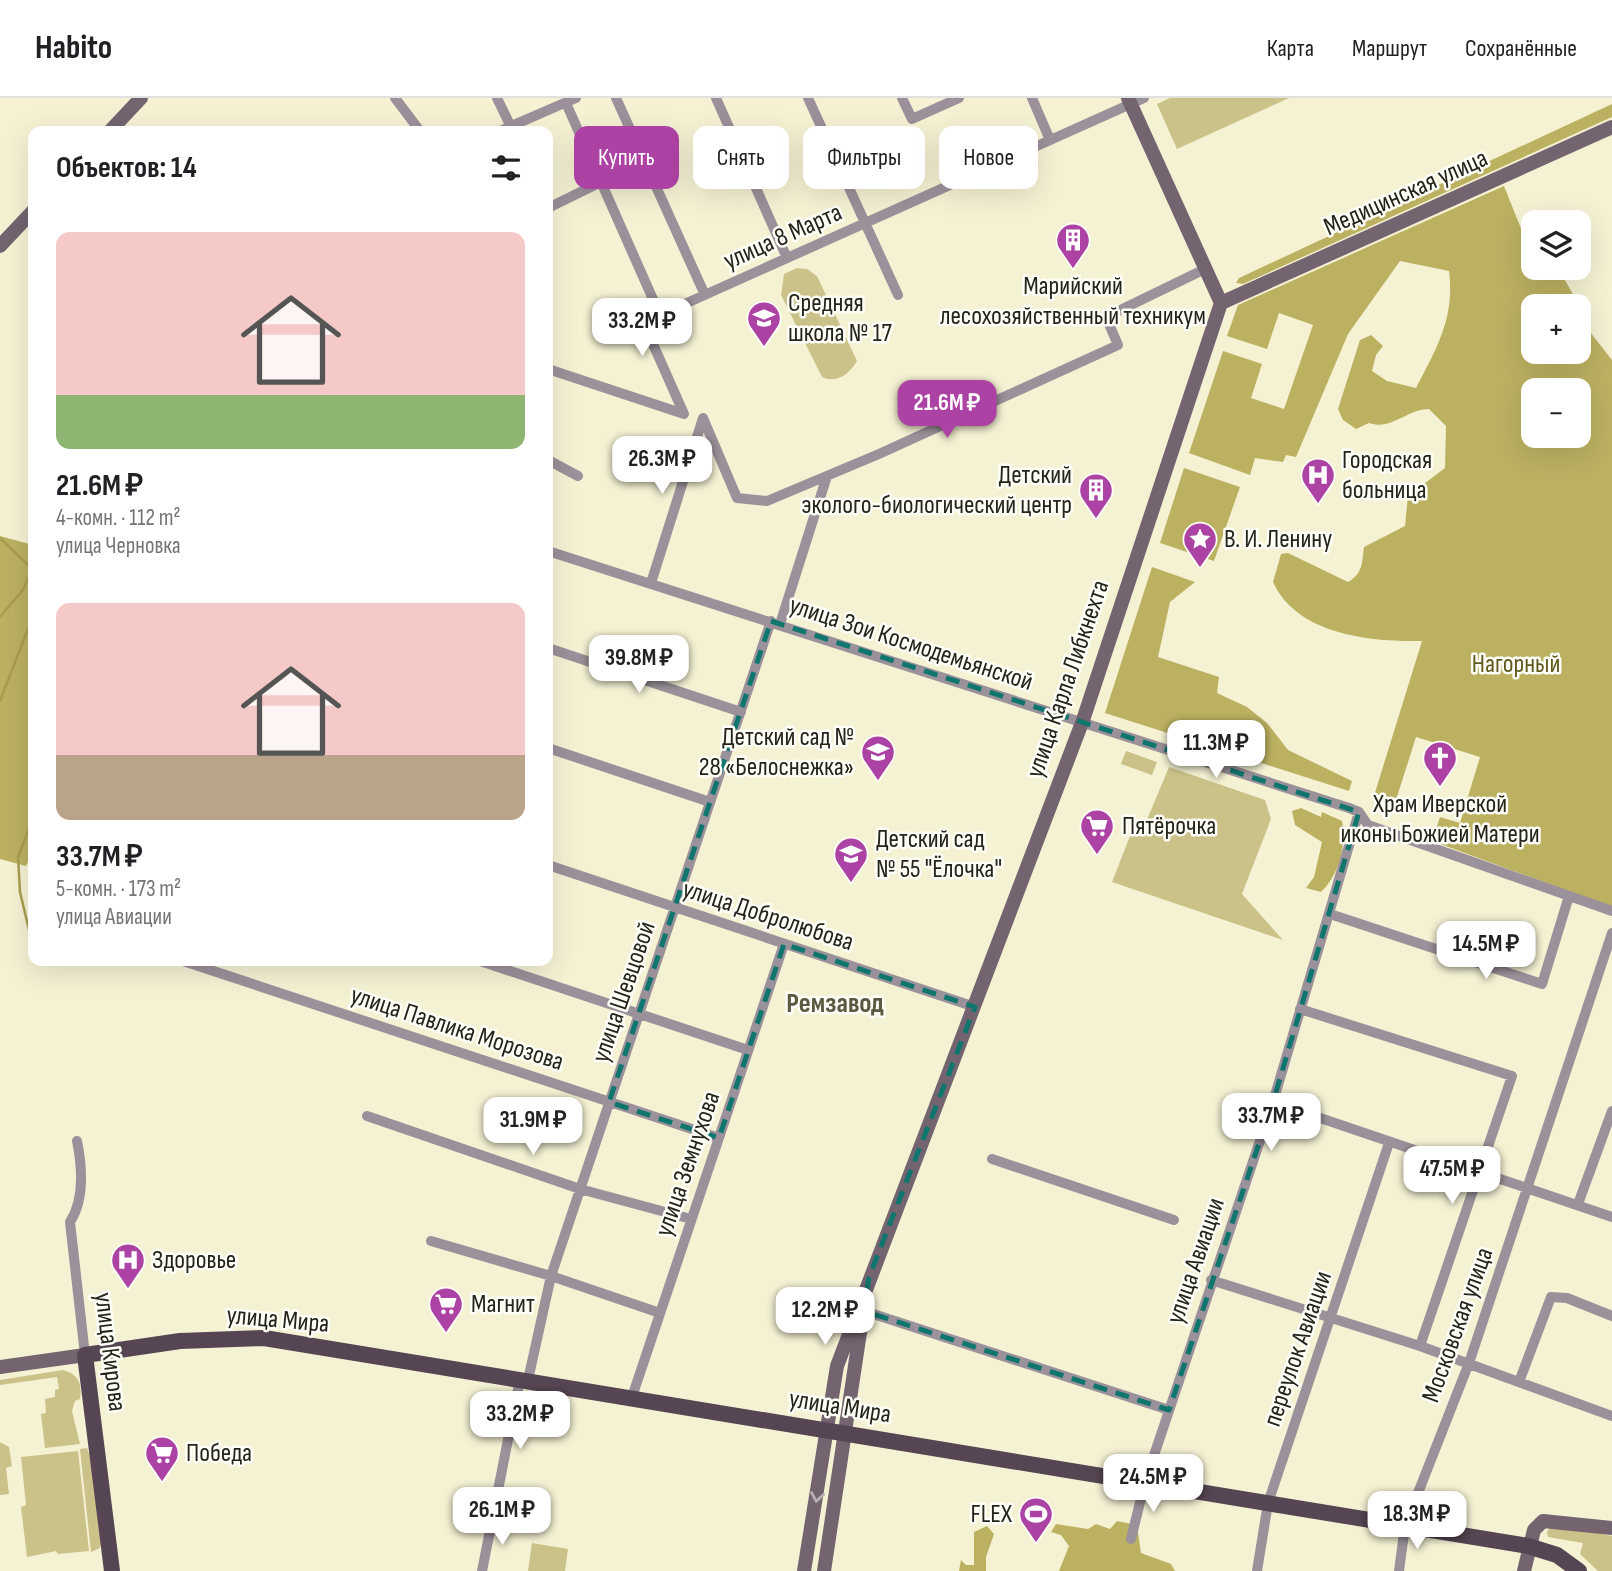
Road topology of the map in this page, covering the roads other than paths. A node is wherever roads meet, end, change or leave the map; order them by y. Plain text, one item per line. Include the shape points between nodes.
1 (141, 98) edge
2 (395, 98) edge
3 (497, 98) edge
4 (576, 98) edge
5 (616, 98) edge
6 (716, 98) edge
7 (808, 98) edge
8 (902, 98) edge
9 (959, 98) edge
10 (1032, 98) edge
11 (1134, 100) edge
12 (566, 103) junction
13 (115, 126) edge
14 (416, 126) edge
15 (504, 126) edge
16 (512, 126) edge
17 (576, 126) edge
18 (1612, 127) edge
19 (1050, 140) junction
20 (588, 189) edge
21 (604, 189) edge
22 (553, 206) edge
23 (28, 216) edge
24 (865, 223) junction
25 (0, 246) edge
26 (787, 258) junction
27 (1205, 269) junction
28 (705, 295) junction
29 (898, 295) dead end
30 (1221, 303) junction
31 (660, 315) junction
32 (553, 371) edge
33 (553, 463) edge
34 (578, 476) dead end
35 (827, 476) junction
36 (553, 553) edge
37 (651, 583) junction
38 (775, 623) junction
39 (553, 650) edge
40 (741, 712) junction
41 (1083, 720) junction
42 (553, 750) edge
43 (710, 802) junction
44 (1359, 812) junction
45 (553, 867) edge
46 (1569, 896) junction
47 (675, 908) junction
48 (1612, 911) edge
49 (1330, 914) junction
50 (1612, 933) edge
51 (784, 944) junction
52 (198, 966) edge
53 (495, 966) edge
54 (975, 1007) junction
55 (1300, 1009) junction
56 (639, 1013) junction
57 (748, 1050) junction
58 (610, 1102) junction
59 (1273, 1102) junction
60 (1612, 1111) edge
61 (367, 1116) dead end
62 (719, 1138) junction
63 (77, 1140) dead end
64 (1389, 1143) junction
65 (992, 1159) dead end
66 (1480, 1170) junction
67 (1530, 1187) junction
68 (580, 1189) junction
69 (1578, 1204) junction
70 (1612, 1217) edge
71 (691, 1219) junction
72 (1174, 1220) dead end
73 (431, 1241) dead end
74 (551, 1276) junction
75 (869, 1277) junction
76 (1211, 1280) junction
77 (864, 1311) junction
78 (660, 1313) junction
79 (1612, 1316) edge
80 (1330, 1319) junction
81 (1420, 1346) junction
82 (85, 1355) junction
83 (1469, 1363) junction
84 (0, 1367) edge
85 (524, 1379) junction
86 (1519, 1382) junction
87 (632, 1397) junction
88 (1169, 1410) junction
89 (1612, 1416) edge
90 (827, 1430) junction
91 (845, 1433) junction
92 (1145, 1482) junction
93 (1268, 1503) junction
94 (1405, 1526) junction
95 (1612, 1528) edge
96 (1131, 1539) dead end
97 (1528, 1546) junction
98 (112, 1571) edge
99 (482, 1571) edge
100 (804, 1571) edge
101 (824, 1571) edge
102 (1257, 1571) edge
103 (1399, 1571) edge
104 (1524, 1571) edge
105 (1579, 1571) edge

1 - 13 main road
2 - 14 street
3 - 15 street
4 - 12 street
5 - 28 street
6 - 26 street
7 - 24 street
8 - 9 street via 912,120
10 - 19 street
11 - 19 street, улица 8 Марта
11 - 27 main road
12 - 16 street
12 - 17 street
18 - 30 main road, Медицинская улица
19 - 24 street, улица 8 Марта
20 - 22 street
21 - 31 street
23 - 25 main road
24 - 26 street, улица 8 Марта
24 - 29 street
26 - 28 street, улица 8 Марта
27 - 30 main road
27 - 35 street via 1106,317 1118,345
28 - 31 street, улица 8 Марта
30 - 41 main road, улица Карла Либкнехта
31 - 32 street via 645,326 684,414
33 - 34 street
35 - 37 street via 767,501 737,498 703,418
35 - 38 street, улица Шевцовой
36 - 37 street, улица Зои Космодемьянской
37 - 38 street, улица Зои Космодемьянской
38 - 40 street, улица Шевцовой
38 - 41 street, улица Зои Космодемьянской
39 - 40 street
40 - 43 street, улица Шевцовой
41 - 44 street, улица Зои Космодемьянской
41 - 54 main road, улица Карла Либкнехта
42 - 43 street
43 - 47 street, улица Шевцовой
44 - 46 street, улица Зои Космодемьянской via 1368,825
44 - 49 street, улица Авиации
45 - 47 street, улица Добролюбова
46 - 48 street, улица Зои Космодемьянской
46 - 49 street via 1542,984
47 - 51 street, улица Добролюбова
47 - 56 street, улица Шевцовой
49 - 55 street, улица Авиации
50 - 67 street, Московская улица
51 - 54 street, улица Добролюбова
51 - 57 street, улица Земнухова
52 - 58 street, улица Павлика Морозова
53 - 56 street
54 - 75 main road, улица Карла Либкнехта
55 - 59 street, улица Авиации
55 - 66 street via 1512,1076
56 - 57 street
56 - 58 street, улица Шевцовой
57 - 62 street, улица Земнухова
58 - 62 street, улица Павлика Морозова
58 - 68 street, улица Шевцовой
59 - 64 street
59 - 76 street, улица Авиации
60 - 69 street
61 - 68 street
62 - 71 street, улица Земнухова
63 - 82 street, улица Кирова via 80,1198 70,1222
64 - 66 street
64 - 80 street, переулок Авиации
65 - 72 street
66 - 67 street
66 - 81 street
67 - 69 street
67 - 83 street, Московская улица
68 - 71 street
68 - 74 street, улица Шевцовой
69 - 70 street
71 - 78 street, улица Земнухова
73 - 74 street
74 - 78 street
74 - 85 street, улица Шевцовой
75 - 77 main road, улица Карла Либкнехта
75 - 90 main road, улица Карла Либкнехта via 837,1366
76 - 80 street
76 - 88 street, улица Авиации
77 - 88 street
77 - 91 main road, улица Карла Либкнехта
78 - 87 street, улица Земнухова
79 - 86 street via 1567,1298 1551,1297
80 - 81 street
80 - 93 street, переулок Авиации
81 - 83 street
82 - 84 main road
82 - 85 main road, улица Мира via 180,1341 264,1338
82 - 98 main road, улица Кирова
83 - 86 street
83 - 94 street, Московская улица
85 - 87 main road, улица Мира
85 - 99 street, улица Шевцовой
86 - 89 street
87 - 90 main road, улица Мира
88 - 92 street, улица Авиации
90 - 91 main road, улица Мира
90 -> 100 main road, улица Карла Либкнехта
91 - 92 main road, улица Мира
91 - 101 main road, улица Карла Либкнехта
92 - 93 main road, улица Мира
92 - 96 street, улица Авиации
93 - 94 main road, улица Мира
93 - 102 street, переулок Авиации
94 - 97 main road, улица Мира
94 - 103 street, Московская улица
95 - 97 main road via 1550,1519 1538,1524
97 - 104 main road
97 - 105 main road, улица Мира via 1557,1555

